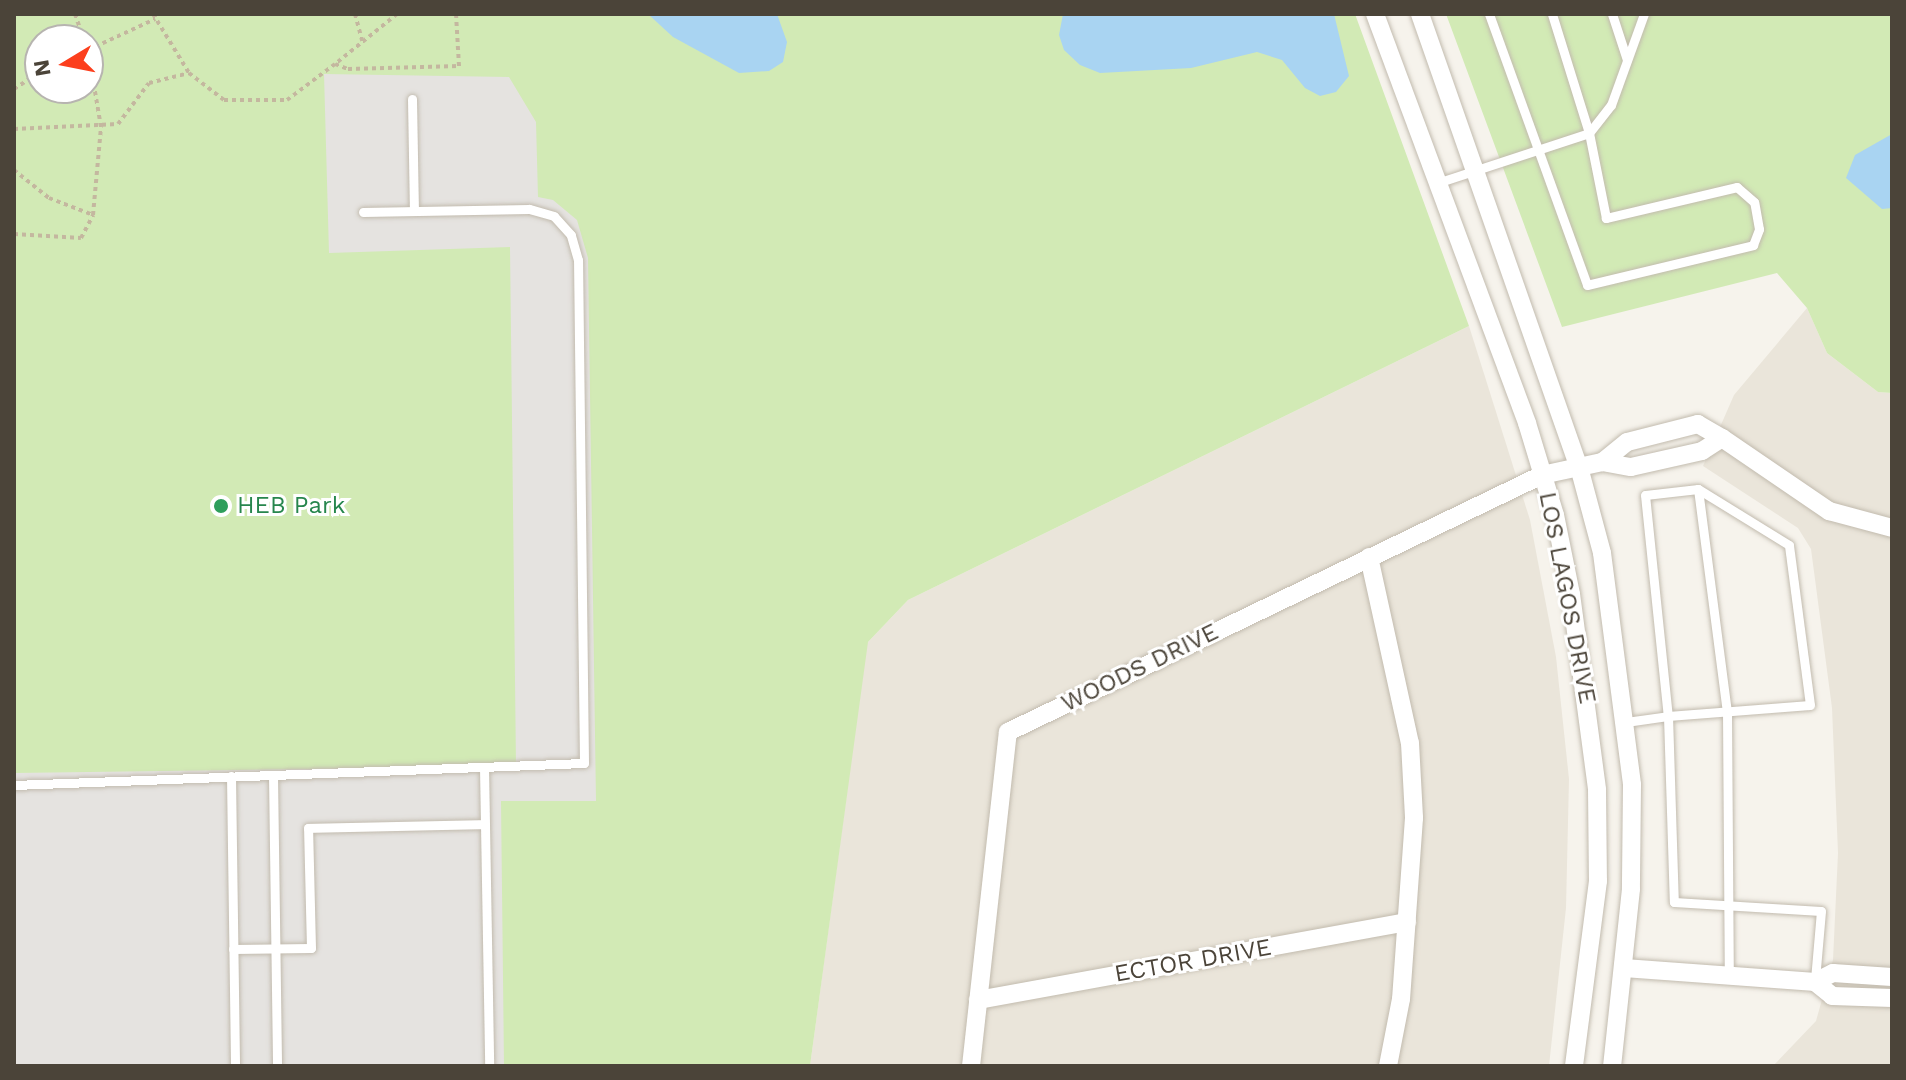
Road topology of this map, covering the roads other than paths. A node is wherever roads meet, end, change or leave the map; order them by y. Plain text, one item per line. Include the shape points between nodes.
1 (1375, 14) edge
2 (1420, 14) edge
3 (1489, 14) edge
4 (1552, 14) edge
5 (1612, 14) edge
6 (1644, 14) edge
7 (1627, 60) junction
8 (412, 99) dead end
9 (1589, 133) junction
10 (1538, 150) junction
11 (1476, 170) junction
12 (1440, 182) junction
13 (414, 211) junction
14 (363, 212) dead end
15 (1722, 438) junction
16 (1602, 462) junction
17 (1579, 467) junction
18 (1542, 475) junction
19 (1698, 489) junction
20 (1892, 528) edge
21 (1369, 557) junction
22 (1727, 712) junction
23 (1668, 716) junction
24 (1626, 722) junction
25 (484, 767) junction
26 (273, 775) junction
27 (231, 776) junction
28 (14, 785) edge
29 (485, 824) junction
30 (1728, 906) junction
31 (1407, 922) junction
32 (233, 949) junction
33 (275, 949) junction
34 (1624, 968) junction
35 (1862, 974) junction
36 (1729, 976) junction
37 (1892, 977) edge
38 (1815, 982) junction
39 (1862, 998) junction
40 (1892, 998) edge
41 (978, 1000) junction
42 (235, 1066) edge
43 (277, 1066) edge
44 (489, 1066) edge
45 (971, 1066) edge
46 (1388, 1066) edge
47 (1574, 1066) edge
48 (1612, 1066) edge

1 - 12 street, LOS LAGOS DRIVE
2 - 11 street, LOS LAGOS DRIVE
3 - 10 lane
4 - 9 lane
5 - 7 lane
6 - 7 lane
7 - 9 lane via 1611,105
8 - 13 lane
9 - 10 lane
9 - 10 lane via 1606,218 1737,187 1754,202 1759,229 1753,245 1587,285
10 - 11 lane
11 - 12 lane
11 - 17 street, LOS LAGOS DRIVE
12 - 18 street, LOS LAGOS DRIVE
13 - 14 lane
13 - 25 lane via 543,211 565,225 578,260 584,763
15 - 16 street via 1702,451 1631,467
15 - 16 street via 1698,424 1627,442
15 - 20 street via 1829,511
16 - 17 street, WOODS DRIVE
17 - 18 street, WOODS DRIVE
17 - 24 street, LOS LAGOS DRIVE via 1602,553
18 - 21 street, WOODS DRIVE
18 - 47 street, LOS LAGOS DRIVE via 1571,594 1597,790 1598,881
19 - 22 lane
19 - 22 lane via 1789,545 1810,705
19 - 23 lane via 1645,495
21 - 31 street via 1410,743 1414,818
21 - 41 street, WOODS DRIVE via 1008,732
22 - 23 lane
22 - 30 lane
23 - 24 lane
23 - 30 lane via 1674,902
24 - 34 street, LOS LAGOS DRIVE via 1632,785
25 - 26 lane
25 - 29 lane
26 - 27 lane
26 - 33 lane
27 - 28 lane
27 - 32 lane
29 - 33 lane via 308,828 311,948
29 - 44 lane
30 - 36 lane
30 - 38 lane via 1821,911
31 - 41 street, ECTOR DRIVE
31 - 46 street
32 - 33 lane
32 - 42 lane
33 - 43 lane
34 - 36 street
34 - 48 street, LOS LAGOS DRIVE
35 - 37 street
35 - 38 street via 1833,973
35 - 39 street
36 - 38 street
38 - 39 street via 1832,996
39 - 40 street
41 - 45 street, WOODS DRIVE

